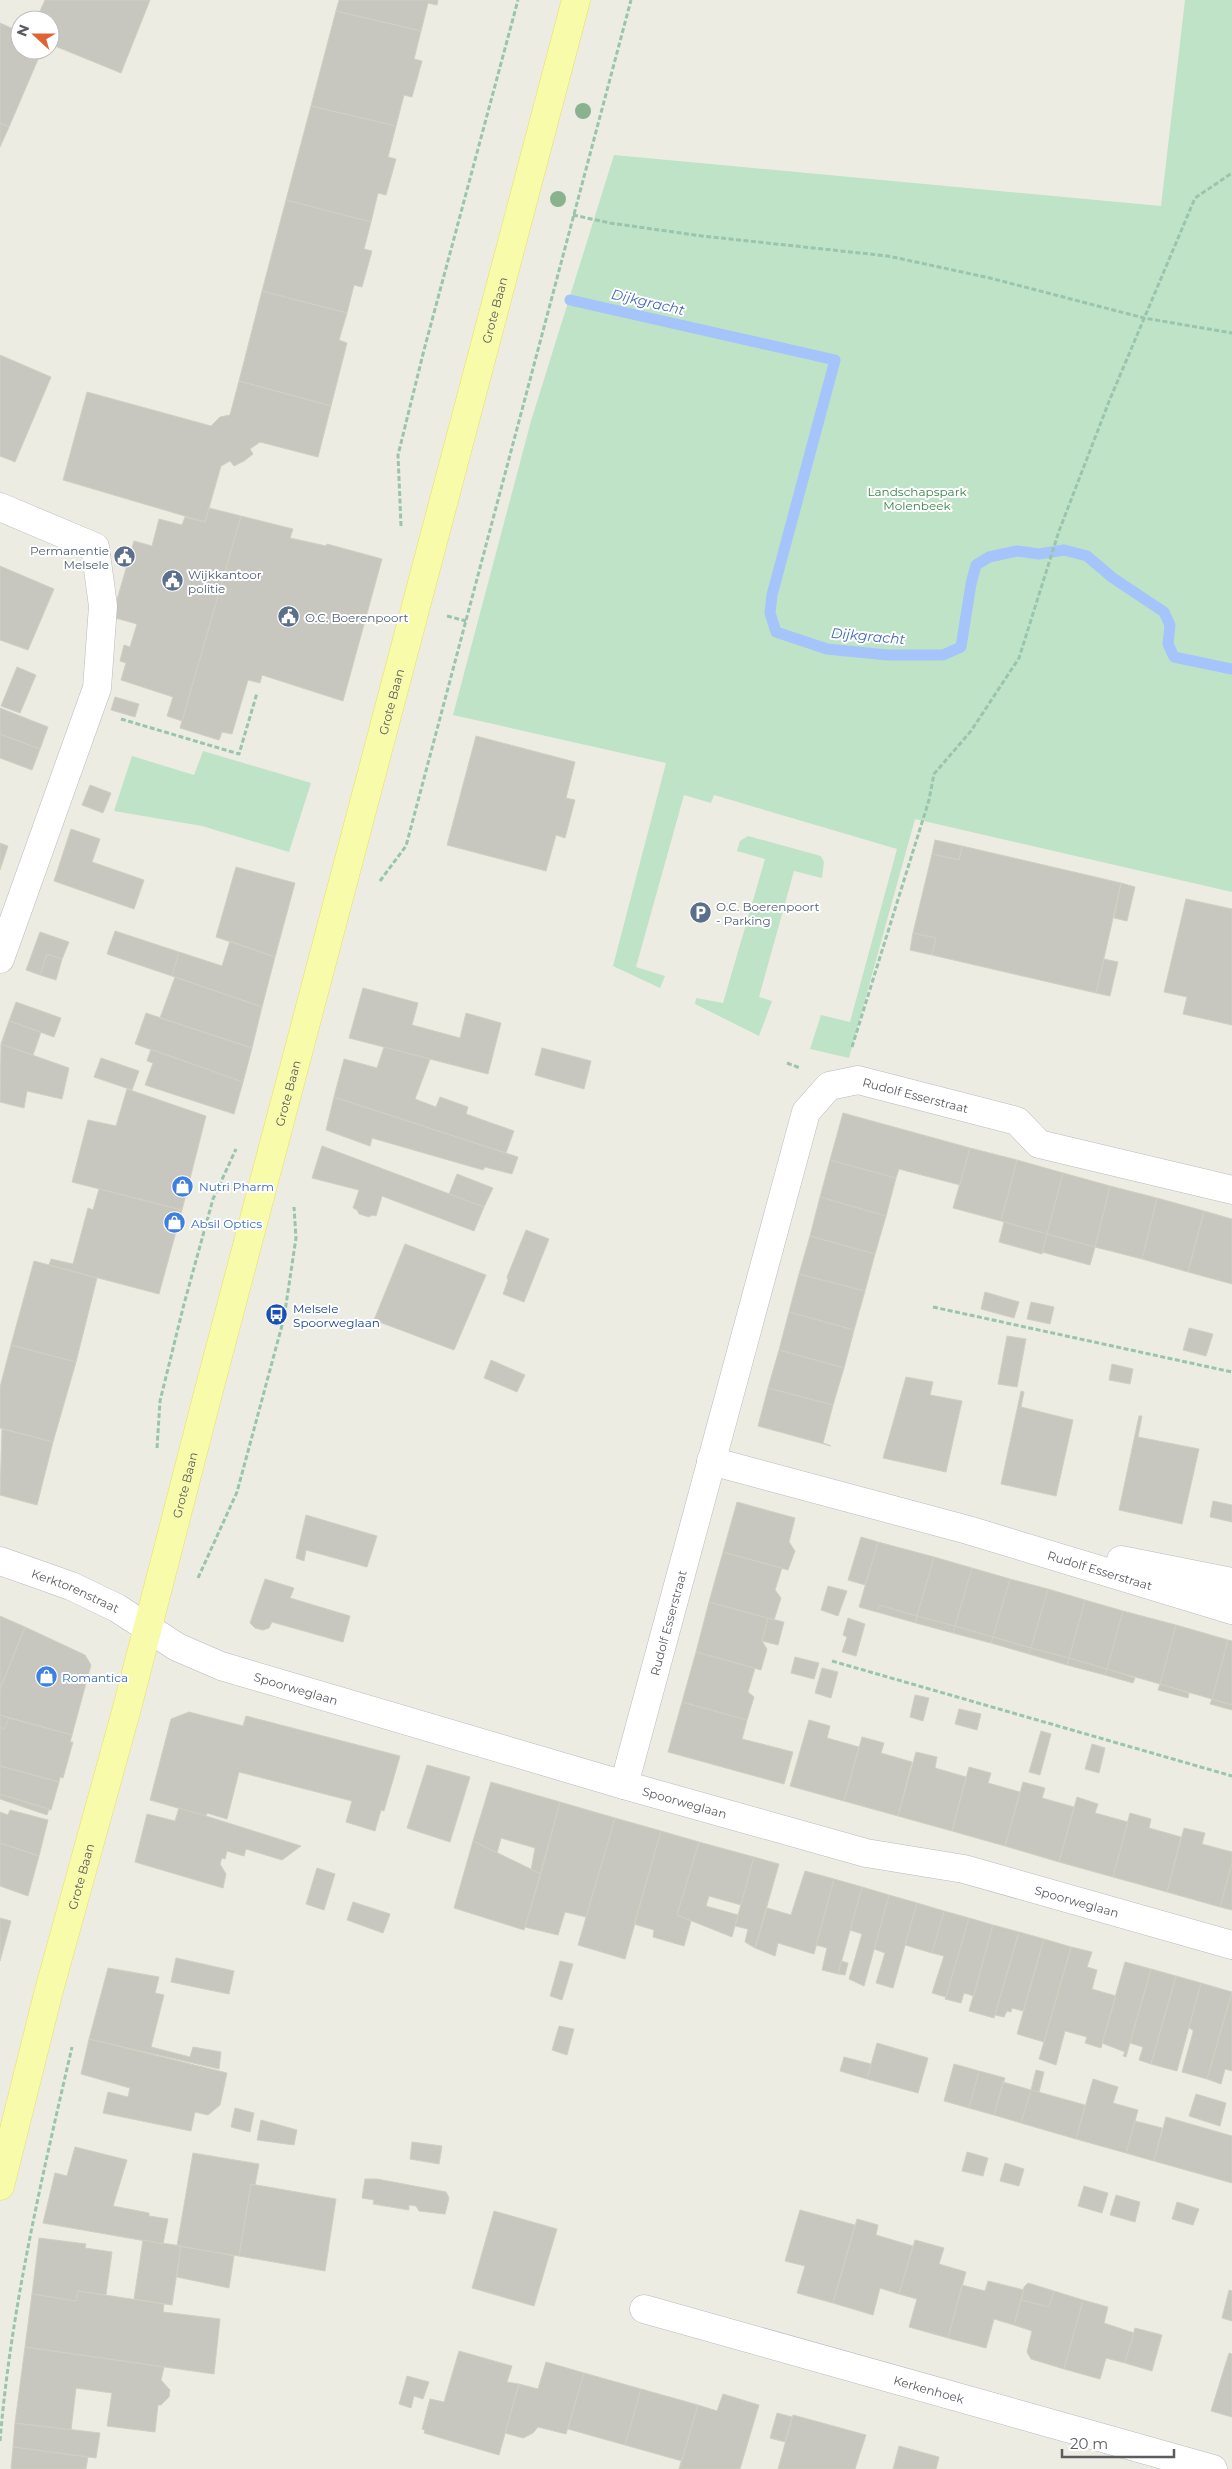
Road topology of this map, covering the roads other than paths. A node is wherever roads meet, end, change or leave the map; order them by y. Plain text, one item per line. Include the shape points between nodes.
1 (576, 0) edge
2 (0, 507) edge
3 (0, 960) edge
4 (1232, 1190) edge
5 (711, 1461) junction
6 (968, 1530) junction
7 (0, 1561) edge
8 (1232, 1582) edge
9 (1232, 1610) edge
10 (147, 1626) junction
11 (624, 1785) junction
12 (1232, 1945) edge
13 (0, 2186) edge
14 (644, 2309) dead end
15 (1213, 2469) edge

1 - 10 main road, Grote Baan
2 - 3 street via 94,546 103,606 93,699
4 - 5 street, Rudolf Esserstraat via 1039,1144 1017,1121 858,1080 829,1086 806,1112
5 - 6 street, Rudolf Esserstraat
5 - 11 street, Rudolf Esserstraat
6 - 8 street, Rudolf Esserstraat
6 - 9 street, Rudolf Esserstraat
7 - 10 street, Kerktorenstraat via 85,1592
10 - 11 street, Spoorweglaan via 177,1647 221,1666
10 - 13 main road, Grote Baan
11 - 12 street, Spoorweglaan via 866,1853 964,1869
14 - 15 street, Kerkenhoek

